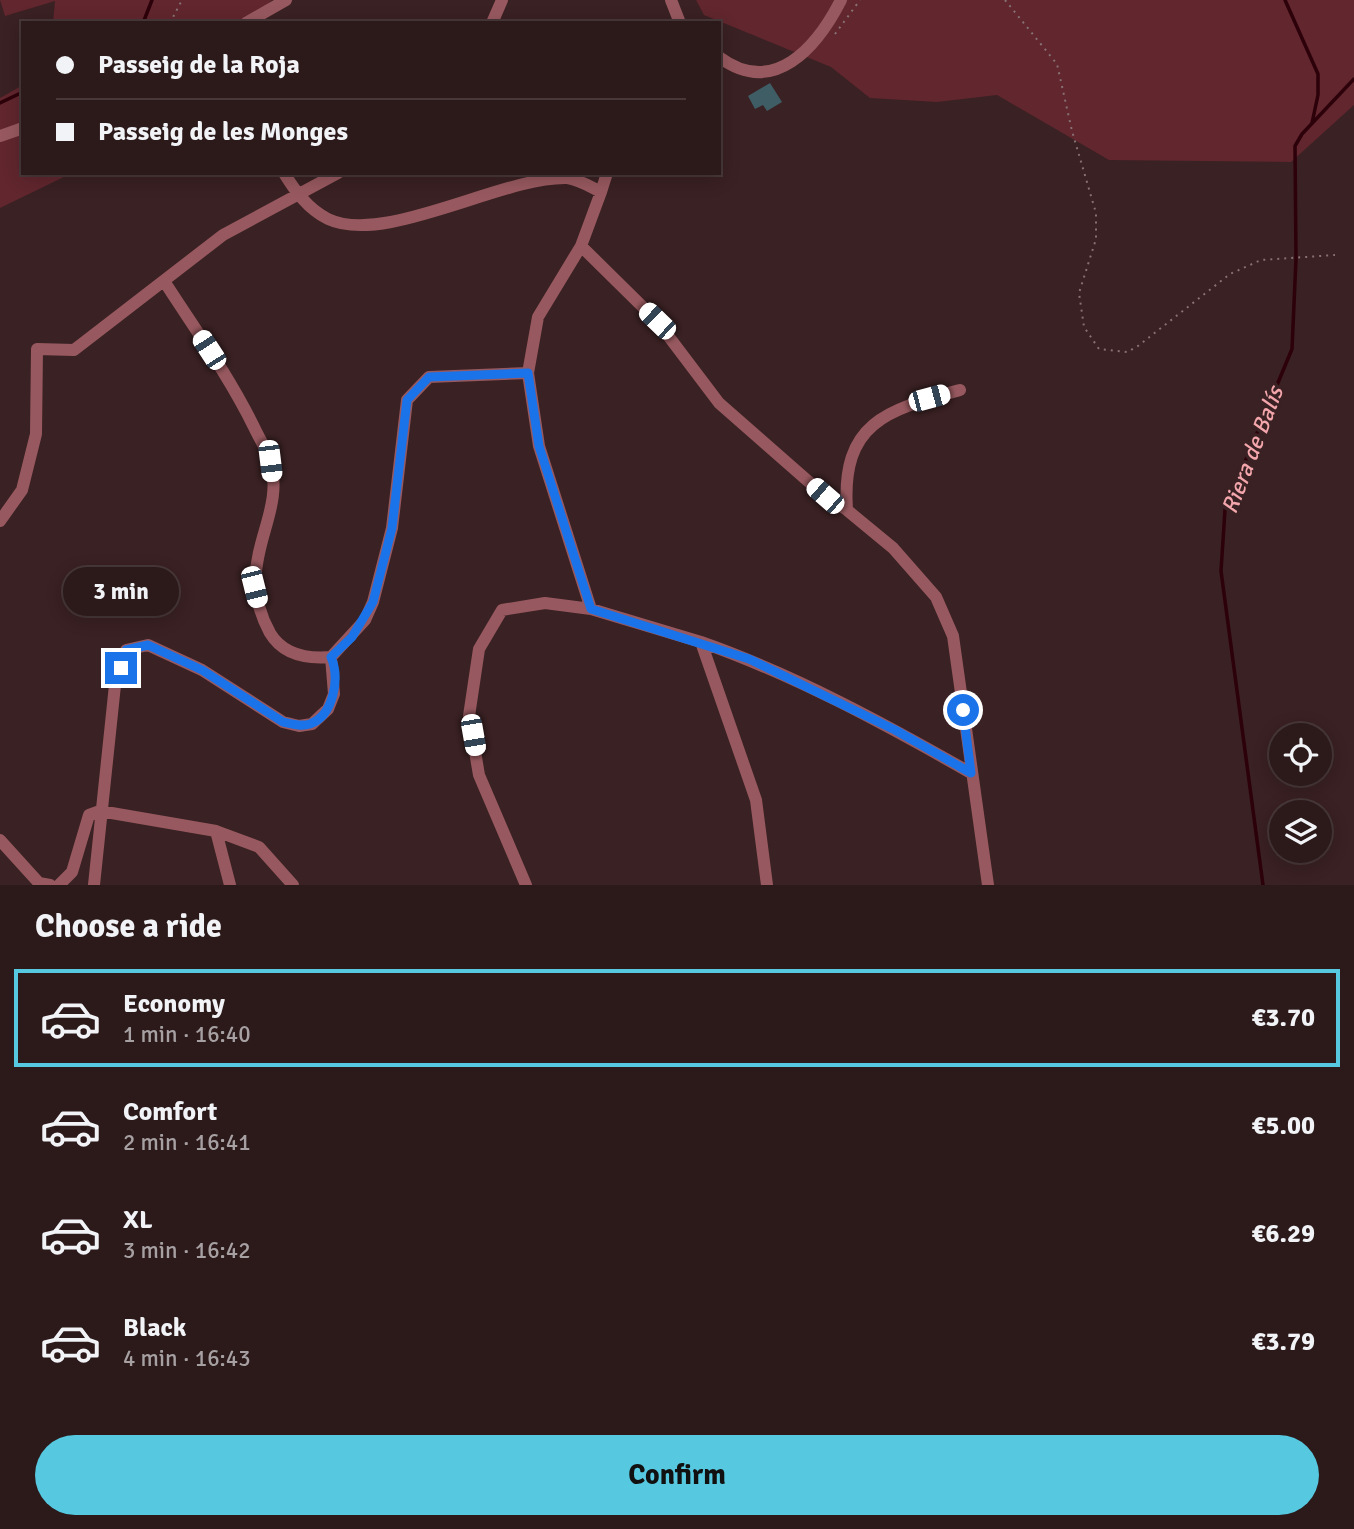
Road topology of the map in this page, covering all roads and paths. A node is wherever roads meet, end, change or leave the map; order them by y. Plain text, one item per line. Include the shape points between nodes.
1 (182, 0) edge
2 (286, 0) edge
3 (502, 0) edge
4 (671, 0) edge
5 (841, 0) edge
6 (1005, 0) edge
7 (171, 21) edge
8 (249, 21) edge
9 (493, 21) edge
10 (679, 21) edge
11 (721, 58) edge
12 (21, 129) edge
13 (0, 136) edge
14 (285, 175) edge
15 (334, 175) edge
16 (606, 175) edge
17 (601, 192) junction
18 (297, 195) junction
19 (580, 246) junction
20 (1335, 255) dead end
21 (164, 281) junction
22 (528, 373) junction
23 (960, 390) dead end
24 (847, 510) junction
25 (0, 521) edge
26 (591, 609) junction
27 (701, 642) junction
28 (331, 657) junction
29 (971, 773) junction
30 (100, 811) junction
31 (216, 831) junction
32 (0, 840) edge
33 (50, 885) edge
34 (59, 885) edge
35 (94, 885) edge
36 (230, 885) edge
37 (293, 885) edge
38 (526, 885) edge
39 (767, 885) edge
40 (988, 885) edge

1 - 7 path
2 - 8 street
3 - 9 street
4 - 10 street
5 - 11 street via 825,32 781,70 761,75
6 - 20 path via 1057,64 1096,214 1096,239 1079,293 1084,327 1099,349 1127,352 1138,346 1230,274 1261,260
12 - 13 street
14 - 18 street
15 - 18 street
16 - 17 street
17 - 18 street via 570,178 543,179 426,214 355,226 327,219
17 - 19 street
18 - 21 street via 223,235
19 - 22 street via 538,317
19 - 24 street via 657,321 719,403
21 - 25 street via 74,350 37,349 36,434 22,490
21 - 28 street via 239,396 270,461 273,485 254,587 262,617 274,638 290,652
22 - 26 street via 539,446
22 - 28 street via 429,377 407,400 392,528 373,602 352,637
23 - 24 street via 895,411 869,428 853,448 846,473
24 - 29 street via 893,548 936,597 953,636
26 - 27 street
26 - 38 street via 545,603 502,610 479,649 469,716 480,775
27 - 29 street via 749,659 895,730
27 - 39 street via 756,800
28 - 30 street via 334,694 328,709 312,724 299,726 283,722 202,670 148,645 126,650 115,685
29 - 40 street
30 - 31 street
30 - 34 street via 89,815 72,872
30 - 35 street
31 - 36 street
31 - 37 street via 259,847
32 - 33 street via 39,883

